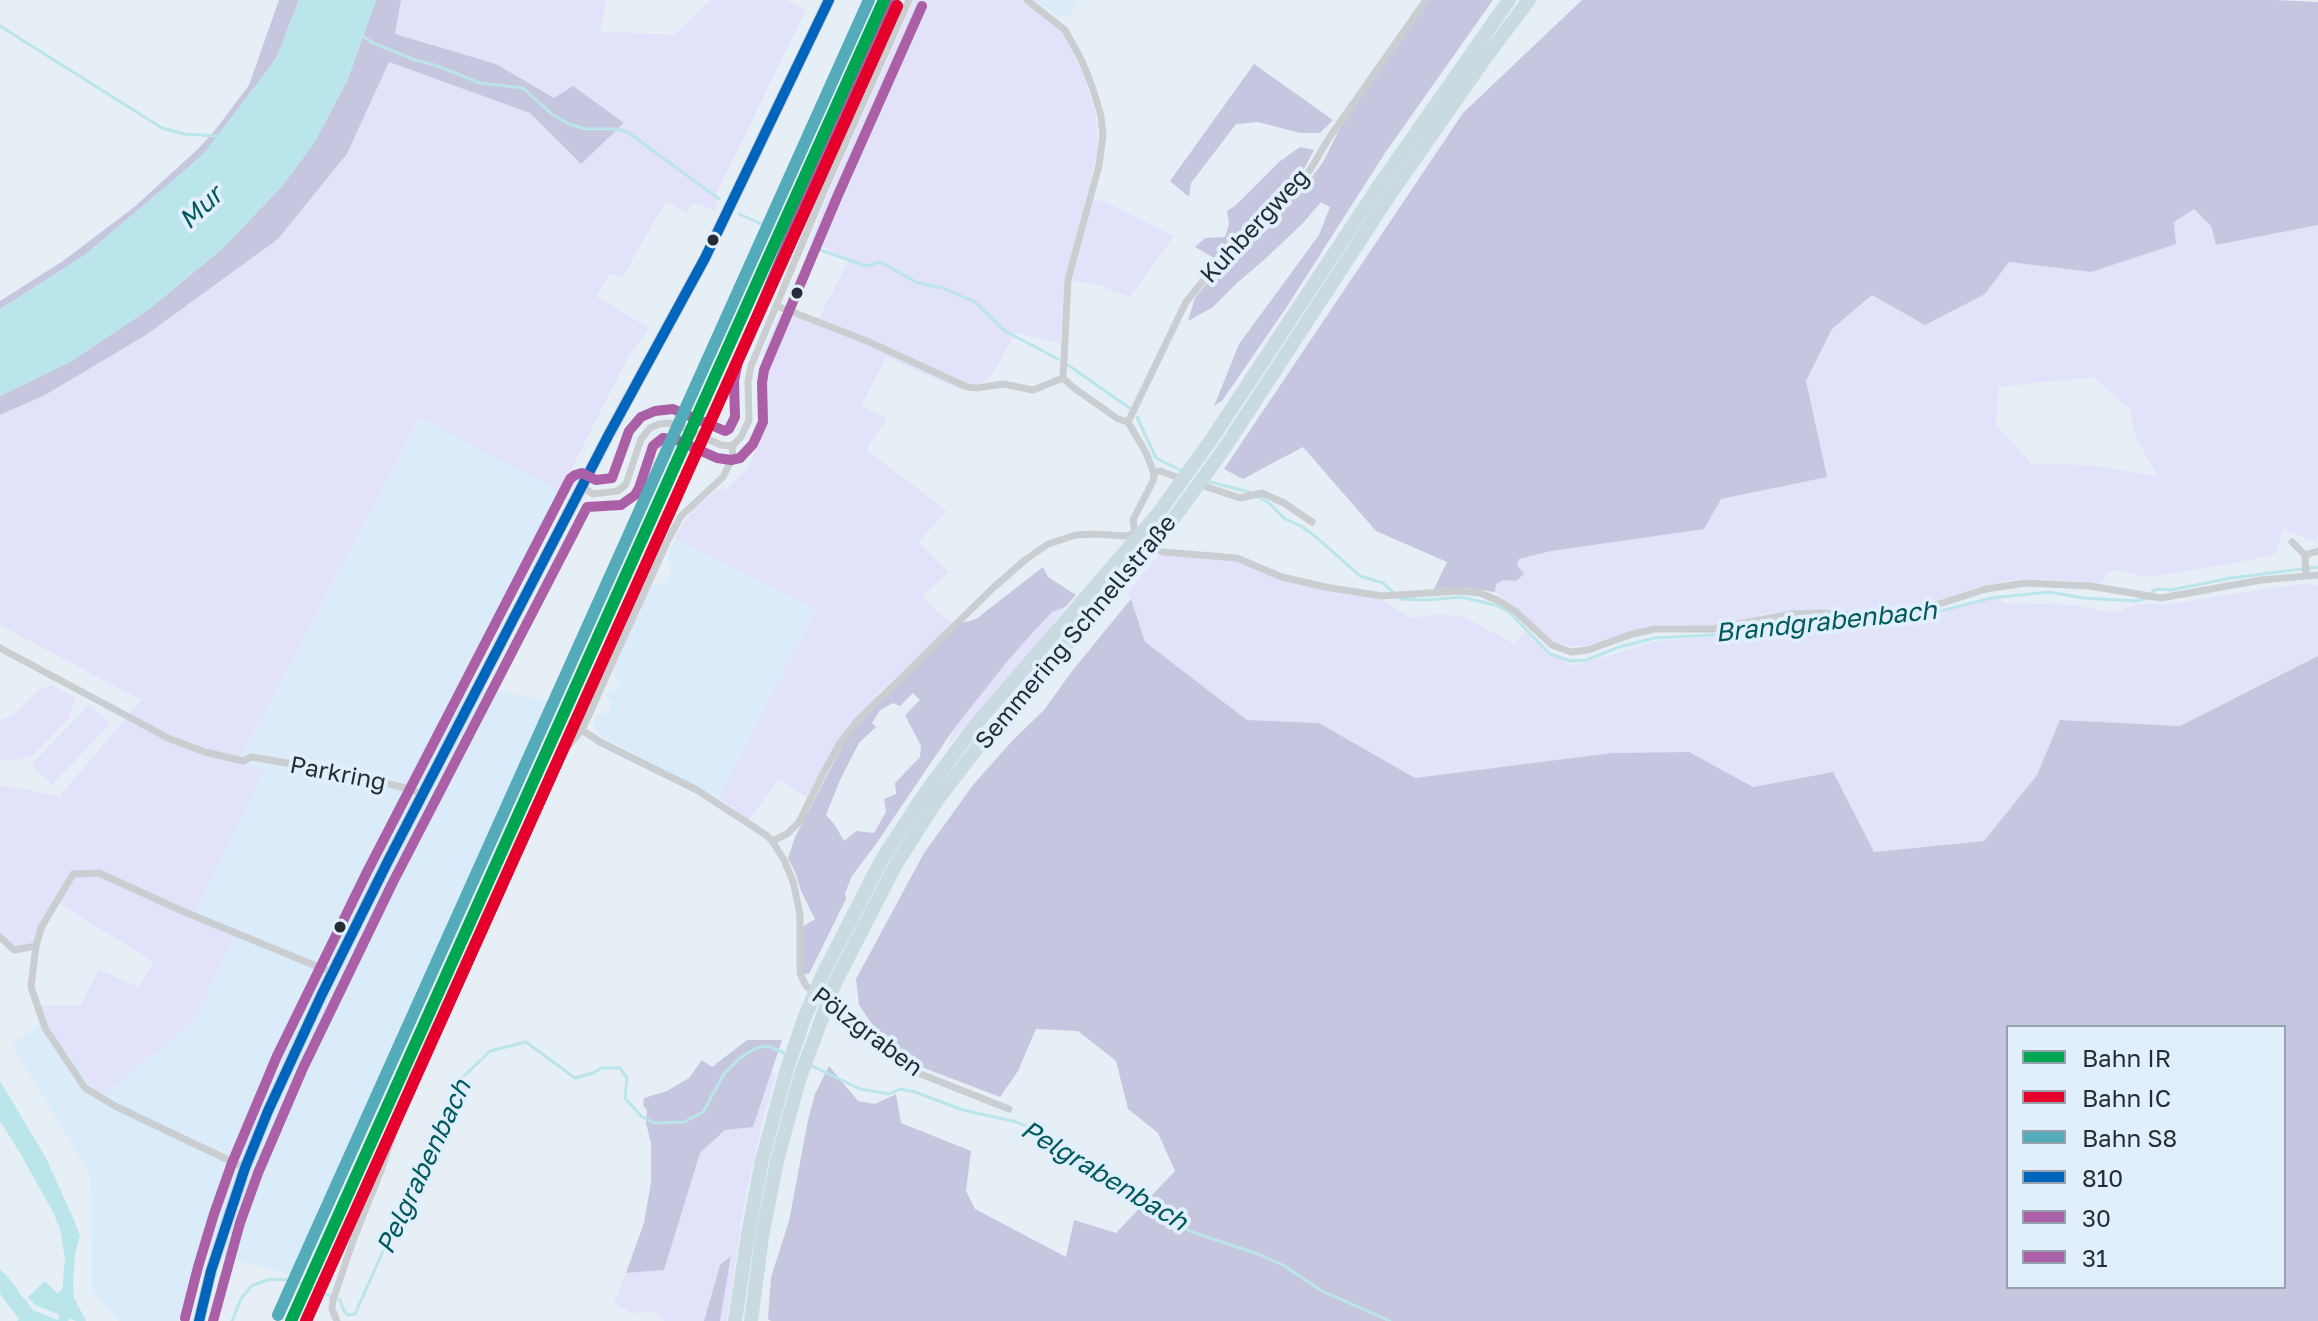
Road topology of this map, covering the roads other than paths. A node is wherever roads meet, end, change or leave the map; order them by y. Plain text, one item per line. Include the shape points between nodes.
1 (829, 0) edge
2 (909, 0) edge
3 (1027, 0) edge
4 (1426, 0) edge
5 (1509, 0) edge
6 (1529, 0) edge
7 (777, 306) junction
8 (1063, 378) junction
9 (1128, 422) junction
10 (1218, 445) junction
11 (732, 446) junction
12 (1154, 473) junction
13 (582, 487) junction
14 (1312, 522) dead end
15 (1135, 533) junction
16 (2292, 542) dead end
17 (2318, 551) edge
18 (2305, 555) junction
19 (2306, 571) junction
20 (2318, 575) edge
21 (0, 648) edge
22 (582, 730) junction
23 (422, 795) junction
24 (772, 841) junction
25 (0, 937) edge
26 (36, 946) junction
27 (333, 973) junction
28 (793, 1075) junction
29 (1009, 1109) dead end
30 (245, 1168) junction
31 (199, 1321) edge
32 (337, 1321) edge
33 (735, 1321) edge
34 (751, 1321) edge

1 - 13 main road via 705,258
2 - 7 street
3 - 8 street via 1065,30 1093,89 1103,136 1068,280
4 - 9 street, Kuhbergweg via 1310,170 1186,302
5 - 10 highway, Semmering Schnellstraße via 1378,187
6 - 10 highway, Semmering Schnellstraße
7 - 8 street via 967,387 1003,384 1033,390
7 - 11 street via 751,366 749,420
8 - 9 street
9 - 12 street
10 - 28 highway, Semmering Schnellstraße via 1174,518 937,800 845,961
10 - 28 highway, Semmering Schnellstraße via 977,723 925,793 846,927 804,1019
11 - 13 street via 670,423 659,424 641,439 626,484 618,491 593,494
11 - 22 street via 733,457 723,477 674,528
12 - 14 street via 1240,498 1262,493
12 - 15 street via 1133,520
13 - 23 main road
15 - 19 street via 1163,552 1237,558 1325,587 1382,596 1480,593 1515,611 1552,645 1571,652 1655,629 1712,629 1791,614 1890,613 2026,583 2171,597
15 - 24 street via 1068,537 1025,560 856,722 799,822
16 - 18 street
17 - 18 street
18 - 19 street
19 - 20 street
21 - 23 street, Parkring via 170,739 205,752 349,774
22 - 24 street, Pölzgraben via 697,790
22 - 32 street via 550,772 411,1080 334,1297
23 - 27 main road
24 - 29 street, Pölzgraben via 798,902 800,973 806,986 908,1069
25 - 26 street via 14,950
26 - 27 street via 73,874 99,873
26 - 30 street via 31,987 45,1028 85,1088
27 - 30 main road
28 - 33 highway, Semmering Schnellstraße via 762,1160
28 - 34 highway, Semmering Schnellstraße
30 - 31 main road

